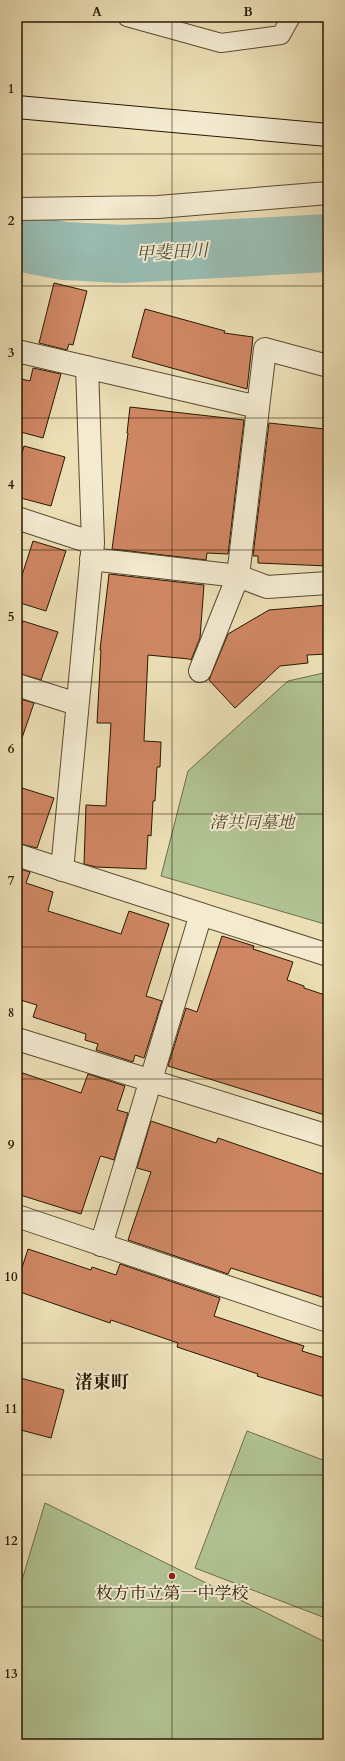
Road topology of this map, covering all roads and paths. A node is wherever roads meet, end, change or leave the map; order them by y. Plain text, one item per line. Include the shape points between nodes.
1 (127, 17) edge
2 (291, 17) edge
3 (17, 107) edge
4 (328, 135) edge
5 (328, 193) edge
6 (17, 209) edge
7 (17, 351) edge
8 (328, 366) edge
9 (87, 367) junction
10 (258, 407) junction
11 (17, 518) edge
12 (92, 551) junction
13 (238, 576) junction
14 (328, 583) edge
15 (200, 671) dead end
16 (17, 685) edge
17 (77, 704) junction
18 (17, 855) edge
19 (62, 870) junction
20 (201, 914) junction
21 (328, 955) edge
22 (17, 1039) edge
23 (150, 1081) junction
24 (328, 1136) edge
25 (17, 1216) edge
26 (101, 1245) junction
27 (328, 1321) edge

1 - 2 lane via 221,43 281,35
3 - 4 street
5 - 6 street via 158,207
7 - 9 street
8 - 10 street via 265,349
9 - 10 street
9 - 12 street
10 - 13 street
11 - 12 street
12 - 13 street
12 - 17 street
13 - 14 street via 267,587
13 - 15 street
16 - 17 street
17 - 19 street
18 - 19 street
19 - 20 street
20 - 21 street
20 - 23 street
22 - 23 street
23 - 24 street
23 - 26 street
25 - 26 street
26 - 27 street

